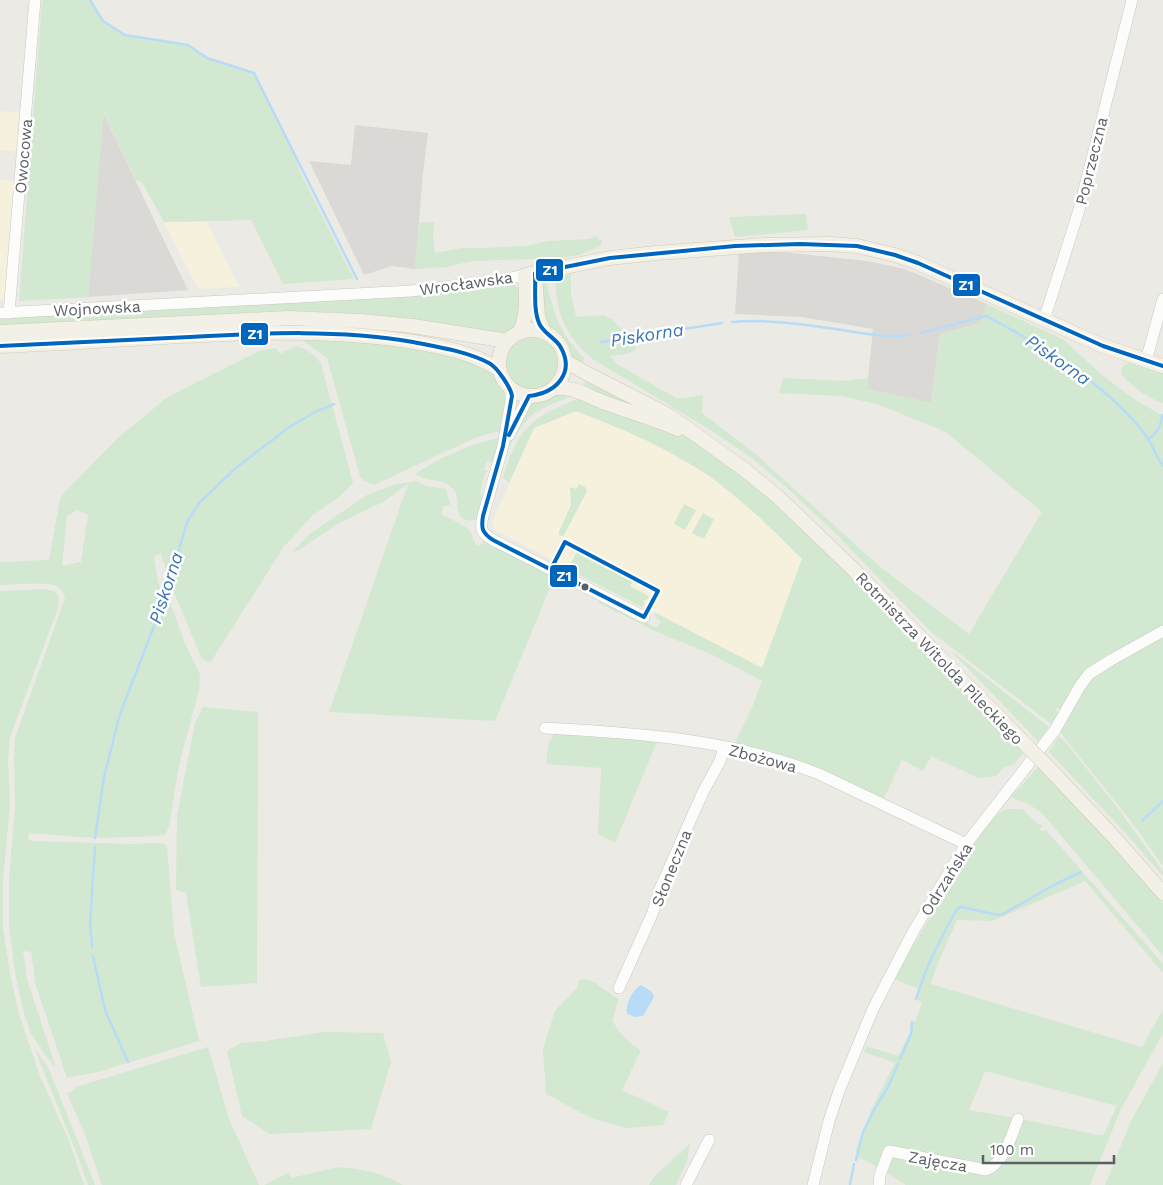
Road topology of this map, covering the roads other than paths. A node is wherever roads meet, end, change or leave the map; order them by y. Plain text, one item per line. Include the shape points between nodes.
1 (36, 0) edge
2 (1132, 0) edge
3 (530, 274) junction
4 (1163, 299) edge
5 (194, 303) joint
6 (5, 313) edge
7 (1044, 320) junction
8 (0, 332) edge
9 (520, 332) junction
10 (544, 332) junction
11 (507, 341) junction
12 (0, 346) edge
13 (565, 360) junction
14 (1146, 362) junction
15 (1163, 366) edge
16 (498, 368) junction
17 (554, 388) junction
18 (511, 389) junction
19 (529, 396) junction
20 (702, 439) junction
21 (504, 446) junction
22 (644, 617) dead end
23 (1163, 631) edge
24 (545, 728) dead end
25 (724, 747) junction
26 (966, 844) junction
27 (1163, 893) edge
28 (619, 988) dead end
29 (1018, 1119) dead end
30 (709, 1140) dead end
31 (686, 1185) edge
32 (813, 1185) edge
33 (879, 1185) edge

1 - 6 street, Owocowa
2 - 7 street, Poprzeczna via 1079,210
3 - 5 street, Wrocławska via 411,291
3 - 7 main road, Wrocławska via 610,258 674,251 800,244 857,246 918,263
3 - 9 main road
3 - 10 main road
4 - 14 street
5 - 6 street, Wojnowska
7 - 14 main road, Wrocławska
8 - 11 main road via 288,318 360,320
9 - 10 main road
9 - 11 main road
10 - 13 main road via 558,344
11 - 16 main road via 499,354
12 - 16 main road via 267,333 331,333 430,344 469,355
13 - 17 main road via 563,376
13 - 20 main road, Rotmistrza Witolda Pileckiego via 670,416
14 - 15 main road, Wrocławska
16 - 18 main road
17 - 19 main road via 542,395
17 - 20 main road, Rotmistrza Witolda Pileckiego via 578,391
18 - 19 main road
18 - 21 street
19 - 21 street
20 - 27 main road, Rotmistrza Witolda Pileckiego, bridge via 797,514 1042,761
21 - 22 street via 483,516 482,531 493,540
23 - 26 street, Odrzańska via 1089,674 1055,730
24 - 25 street, Zbożowa via 686,739
25 - 26 street, Zbożowa via 819,774
25 - 28 street, Słoneczna
26 - 32 street, Odrzańska via 913,932 873,1009 832,1113
29 - 33 street, Zajęcza via 999,1161 986,1170 888,1151
30 - 31 street

